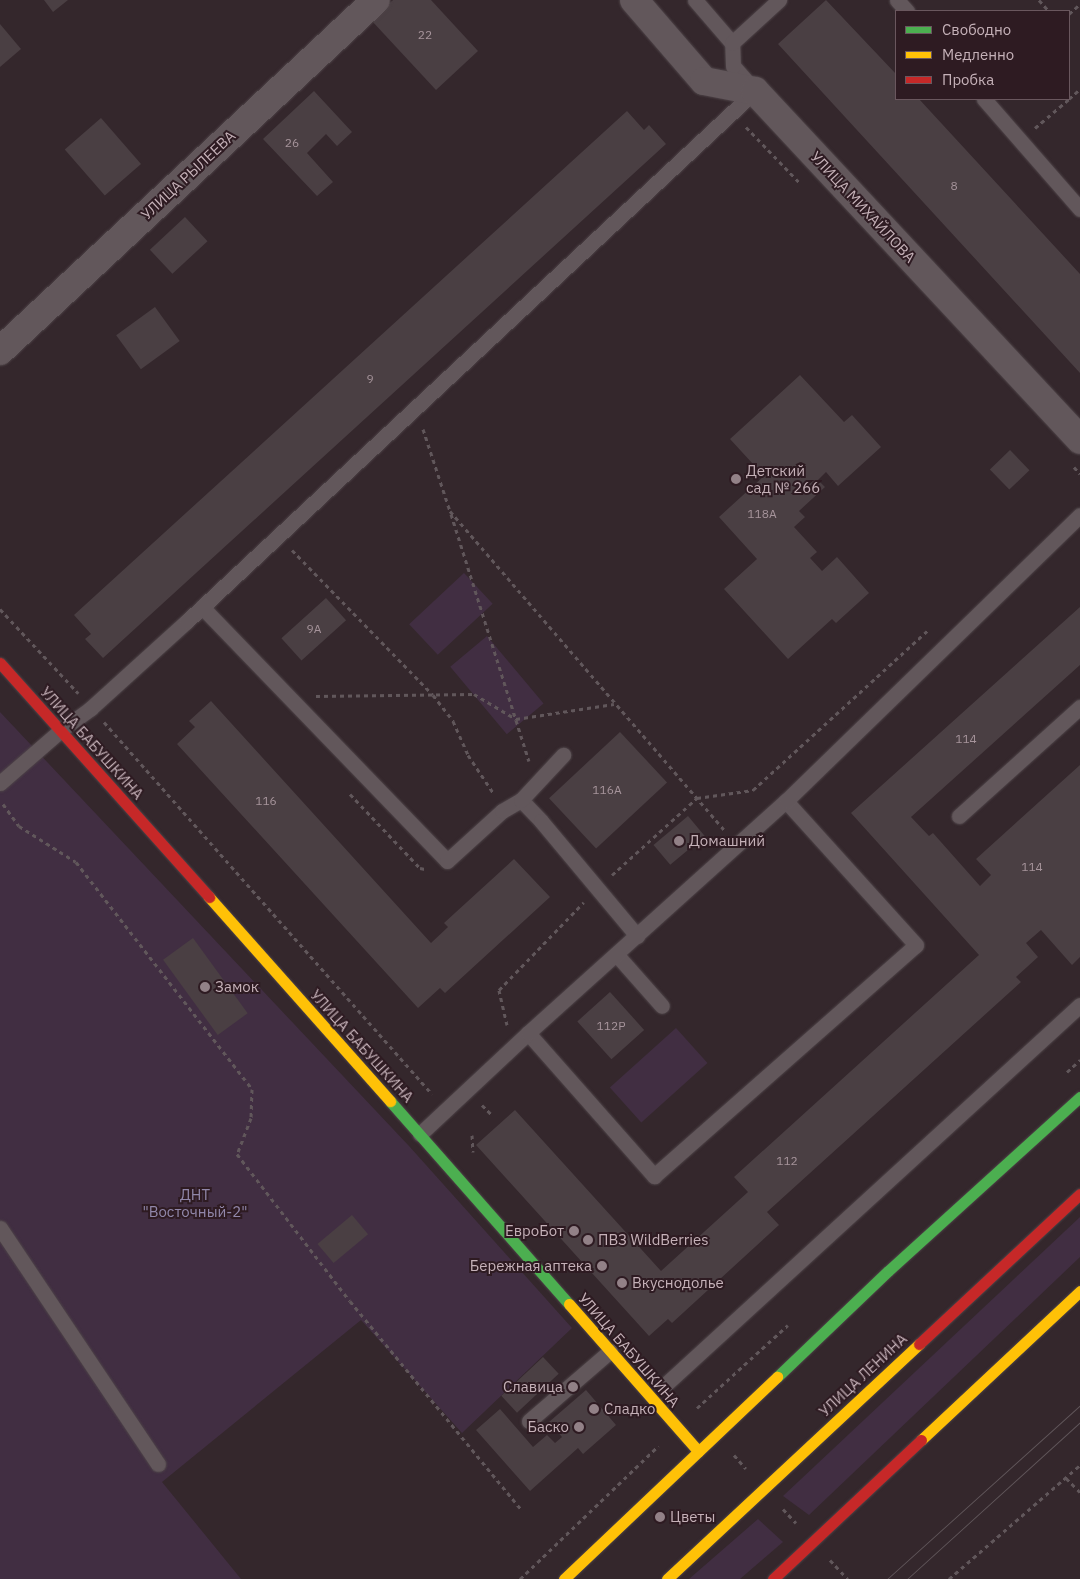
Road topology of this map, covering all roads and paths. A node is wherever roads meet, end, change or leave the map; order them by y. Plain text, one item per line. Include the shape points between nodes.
1 (376, 0) edge
2 (634, 0) edge
3 (695, 0) edge
4 (779, 0) edge
5 (897, 0) edge
6 (1038, 0) edge
7 (1079, 5) edge
8 (906, 10) edge
9 (1048, 10) edge
10 (1080, 10) edge
11 (732, 44) junction
12 (1080, 89) edge
13 (755, 91) junction
14 (1070, 98) edge
15 (985, 100) edge
16 (1068, 100) edge
17 (732, 112) junction
18 (1020, 140) junction
19 (800, 183) dead end
20 (1080, 209) edge
21 (0, 351) edge
22 (416, 408) junction
23 (1080, 440) edge
24 (1073, 467) dead end
25 (1080, 474) edge
26 (450, 512) junction
27 (1080, 515) edge
28 (279, 536) junction
29 (202, 607) junction
30 (935, 624) dead end
31 (0, 663) edge
32 (433, 695) junction
33 (287, 696) junction
34 (615, 704) junction
35 (1080, 707) edge
36 (516, 719) junction
37 (61, 730) junction
38 (563, 755) dead end
39 (0, 783) edge
40 (697, 798) junction
41 (0, 799) edge
42 (520, 800) junction
43 (786, 801) junction
44 (502, 811) junction
45 (959, 816) dead end
46 (736, 846) junction
47 (596, 889) junction
48 (637, 936) junction
49 (616, 954) junction
50 (1080, 1005) edge
51 (662, 1006) dead end
52 (528, 1033) junction
53 (513, 1047) junction
54 (1080, 1097) edge
55 (420, 1134) junction
56 (1080, 1194) edge
57 (0, 1228) edge
58 (1080, 1291) edge
59 (610, 1351) junction
60 (667, 1383) dead end
61 (529, 1421) dead end
62 (698, 1451) junction
63 (158, 1464) dead end
64 (1080, 1465) edge
65 (1066, 1478) junction
66 (1080, 1492) edge
67 (521, 1509) dead end
68 (564, 1579) edge
69 (667, 1579) edge
70 (773, 1579) edge
71 (949, 1579) edge

1 - 21 street, УЛИЦА РЫЛЕЕВА
2 - 13 street via 704,81
3 - 11 lane
4 - 11 lane
5 - 8 lane
6 - 9 path
7 - 10 path
11 - 13 lane via 733,66
12 - 14 path
13 - 17 lane
13 - 23 street, УЛИЦА МИХАЙЛОВА
15 - 18 lane
16 - 18 path
17 - 19 path
17 - 22 lane
18 - 20 lane
22 - 26 path
22 - 28 lane
24 - 25 path
26 - 34 path
26 - 36 path
27 - 43 lane
28 - 29 lane
28 - 32 path
29 - 33 lane
29 - 37 lane via 91,708
30 - 40 path via 753,790
31 - 37 street, УЛИЦА БАБУШКИНА
32 - 33 path
32 - 36 path via 474,694
32 - 44 path via 453,721 468,756 491,787
33 - 44 lane via 447,861
34 - 36 path
34 - 40 path
35 - 45 lane
36 - 42 path via 529,762
37 - 39 lane
37 - 55 street, УЛИЦА БАБУШКИНА
38 - 42 lane
40 - 46 path
40 - 47 path
41 - 67 path via 19,826 76,862 252,1088 251,1118 237,1154 350,1301
42 - 44 lane
42 - 47 lane
43 - 46 lane
43 - 52 lane via 916,945 654,1176
46 - 48 lane
47 - 48 lane
47 - 53 path via 498,990
48 - 49 lane
49 - 51 lane
49 - 52 lane
50 - 60 lane
52 - 53 lane
53 - 55 lane
54 - 62 street via 888,1271
55 - 59 street, УЛИЦА БАБУШКИНА
56 - 69 street, УЛИЦА ЛЕНИНА
57 - 63 lane
58 - 70 street
59 - 61 lane
59 - 62 street, УЛИЦА БАБУШКИНА
62 - 68 street
64 - 65 path
65 - 66 path
65 - 71 path

